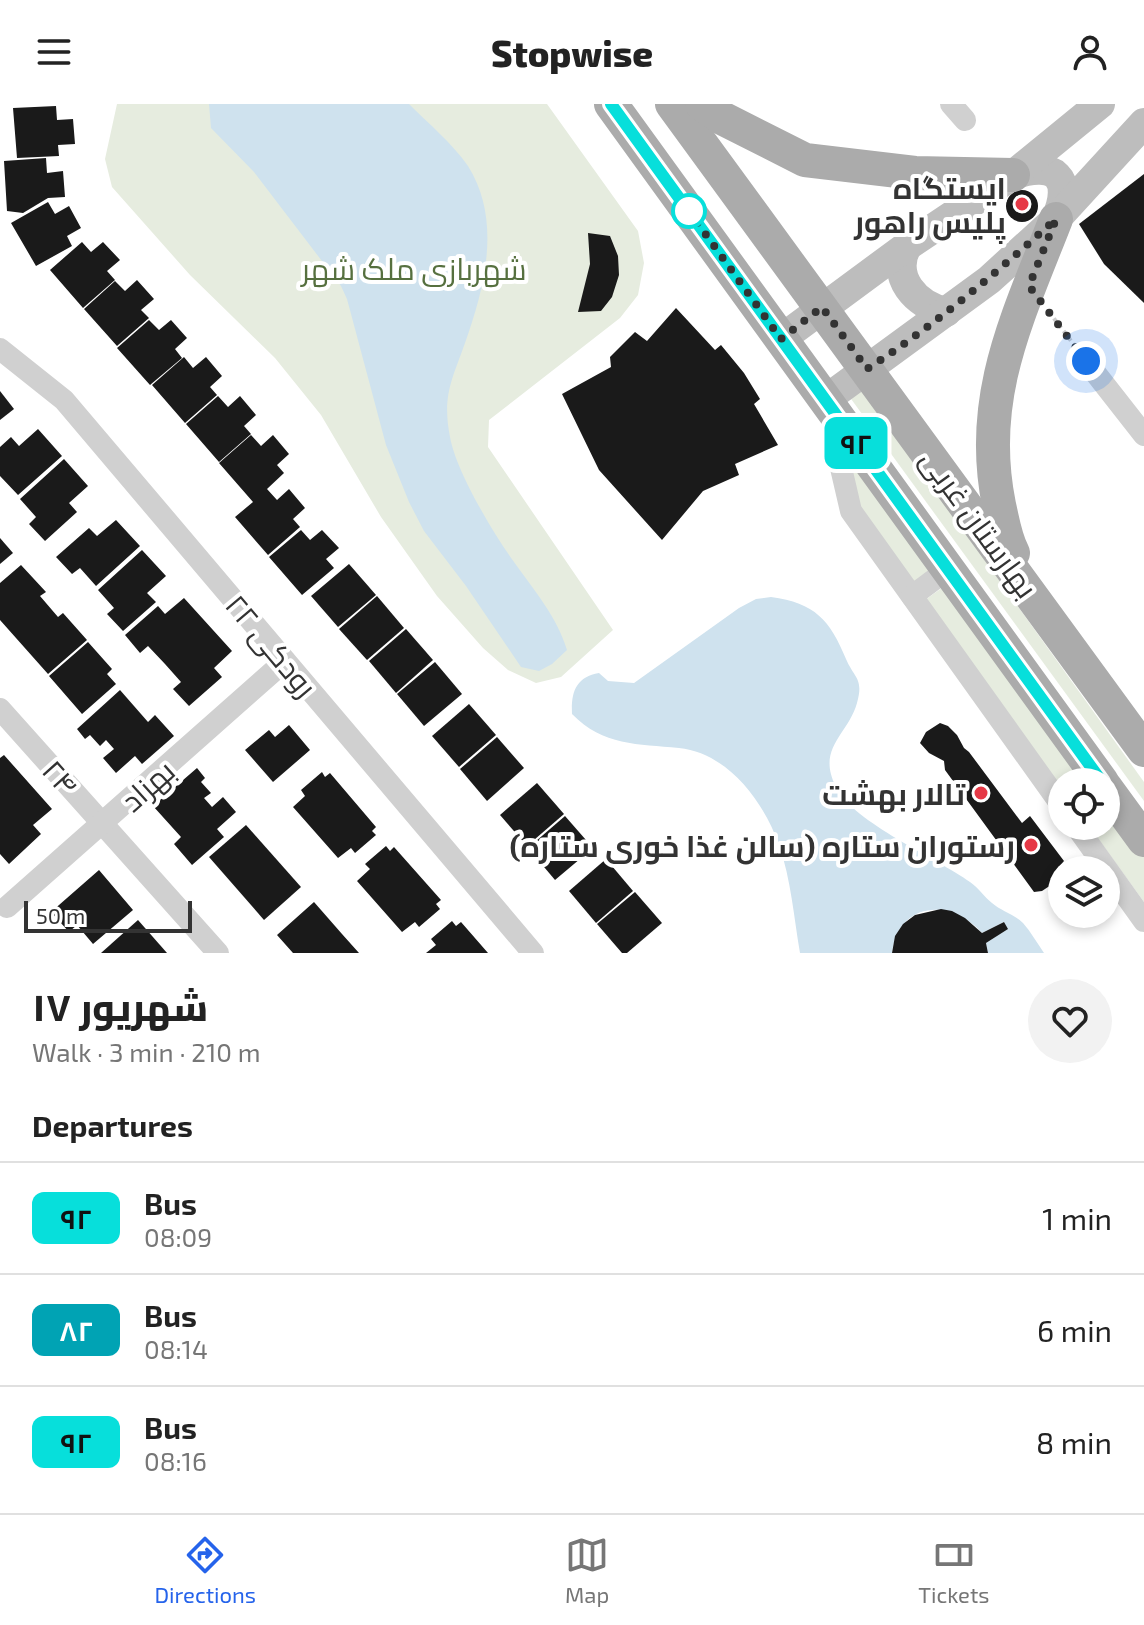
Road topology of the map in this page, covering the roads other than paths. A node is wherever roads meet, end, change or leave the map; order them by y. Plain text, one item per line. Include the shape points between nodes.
1 (611, 104) edge
2 (672, 104) edge
3 (702, 104) edge
4 (1100, 104) edge
5 (1144, 123) edge
6 (1013, 175) junction
7 (1056, 219) junction
8 (907, 246) junction
9 (822, 307) junction
10 (946, 312) junction
11 (781, 339) junction
12 (0, 349) edge
13 (1086, 361) road end
14 (867, 369) junction
15 (832, 409) junction
16 (1144, 435) edge
17 (947, 570) junction
18 (912, 596) junction
19 (1036, 600) junction
20 (285, 661) junction
21 (0, 709) edge
22 (1144, 750) edge
23 (1092, 768) edge
24 (1048, 786) edge
25 (1120, 807) edge
26 (104, 823) junction
27 (1086, 840) edge
28 (1144, 840) edge
29 (7, 907) dead end
30 (1144, 921) edge
31 (218, 953) edge
32 (533, 953) edge

1 - 11 main road, بهارستان غربی
2 - 9 main road, بهارستان غربی
3 - 6 main road via 805,160 915,173
4 - 6 main road
5 - 7 main road
6 - 7 main road via 1035,169 1056,173 1063,195
6 - 8 main road
7 - 10 main road
7 - 19 main road via 1005,352 991,447 1006,540
8 - 9 main road
8 - 10 main road via 901,273 914,295 929,308
9 - 11 main road
9 - 14 main road, بهارستان غربی
10 - 14 main road
11 - 15 main road, بهارستان غربی
12 - 20 street, رودکی ۲۲ via 64,400
13 - 16 street
14 - 15 main road
14 - 19 main road, بهارستان غربی
15 - 17 main road, بهارستان غربی
15 - 18 street via 851,511
17 - 18 street
17 - 23 main road, بهارستان غربی
18 - 24 street
19 - 22 main road, بهارستان غربی
20 - 26 street, بهزاد
20 - 32 street, رودکی ۲۲
21 - 26 street, ۲۴
25 - 28 main road
26 - 29 street, بهزاد
26 - 31 street, ۲۴
27 - 30 street

